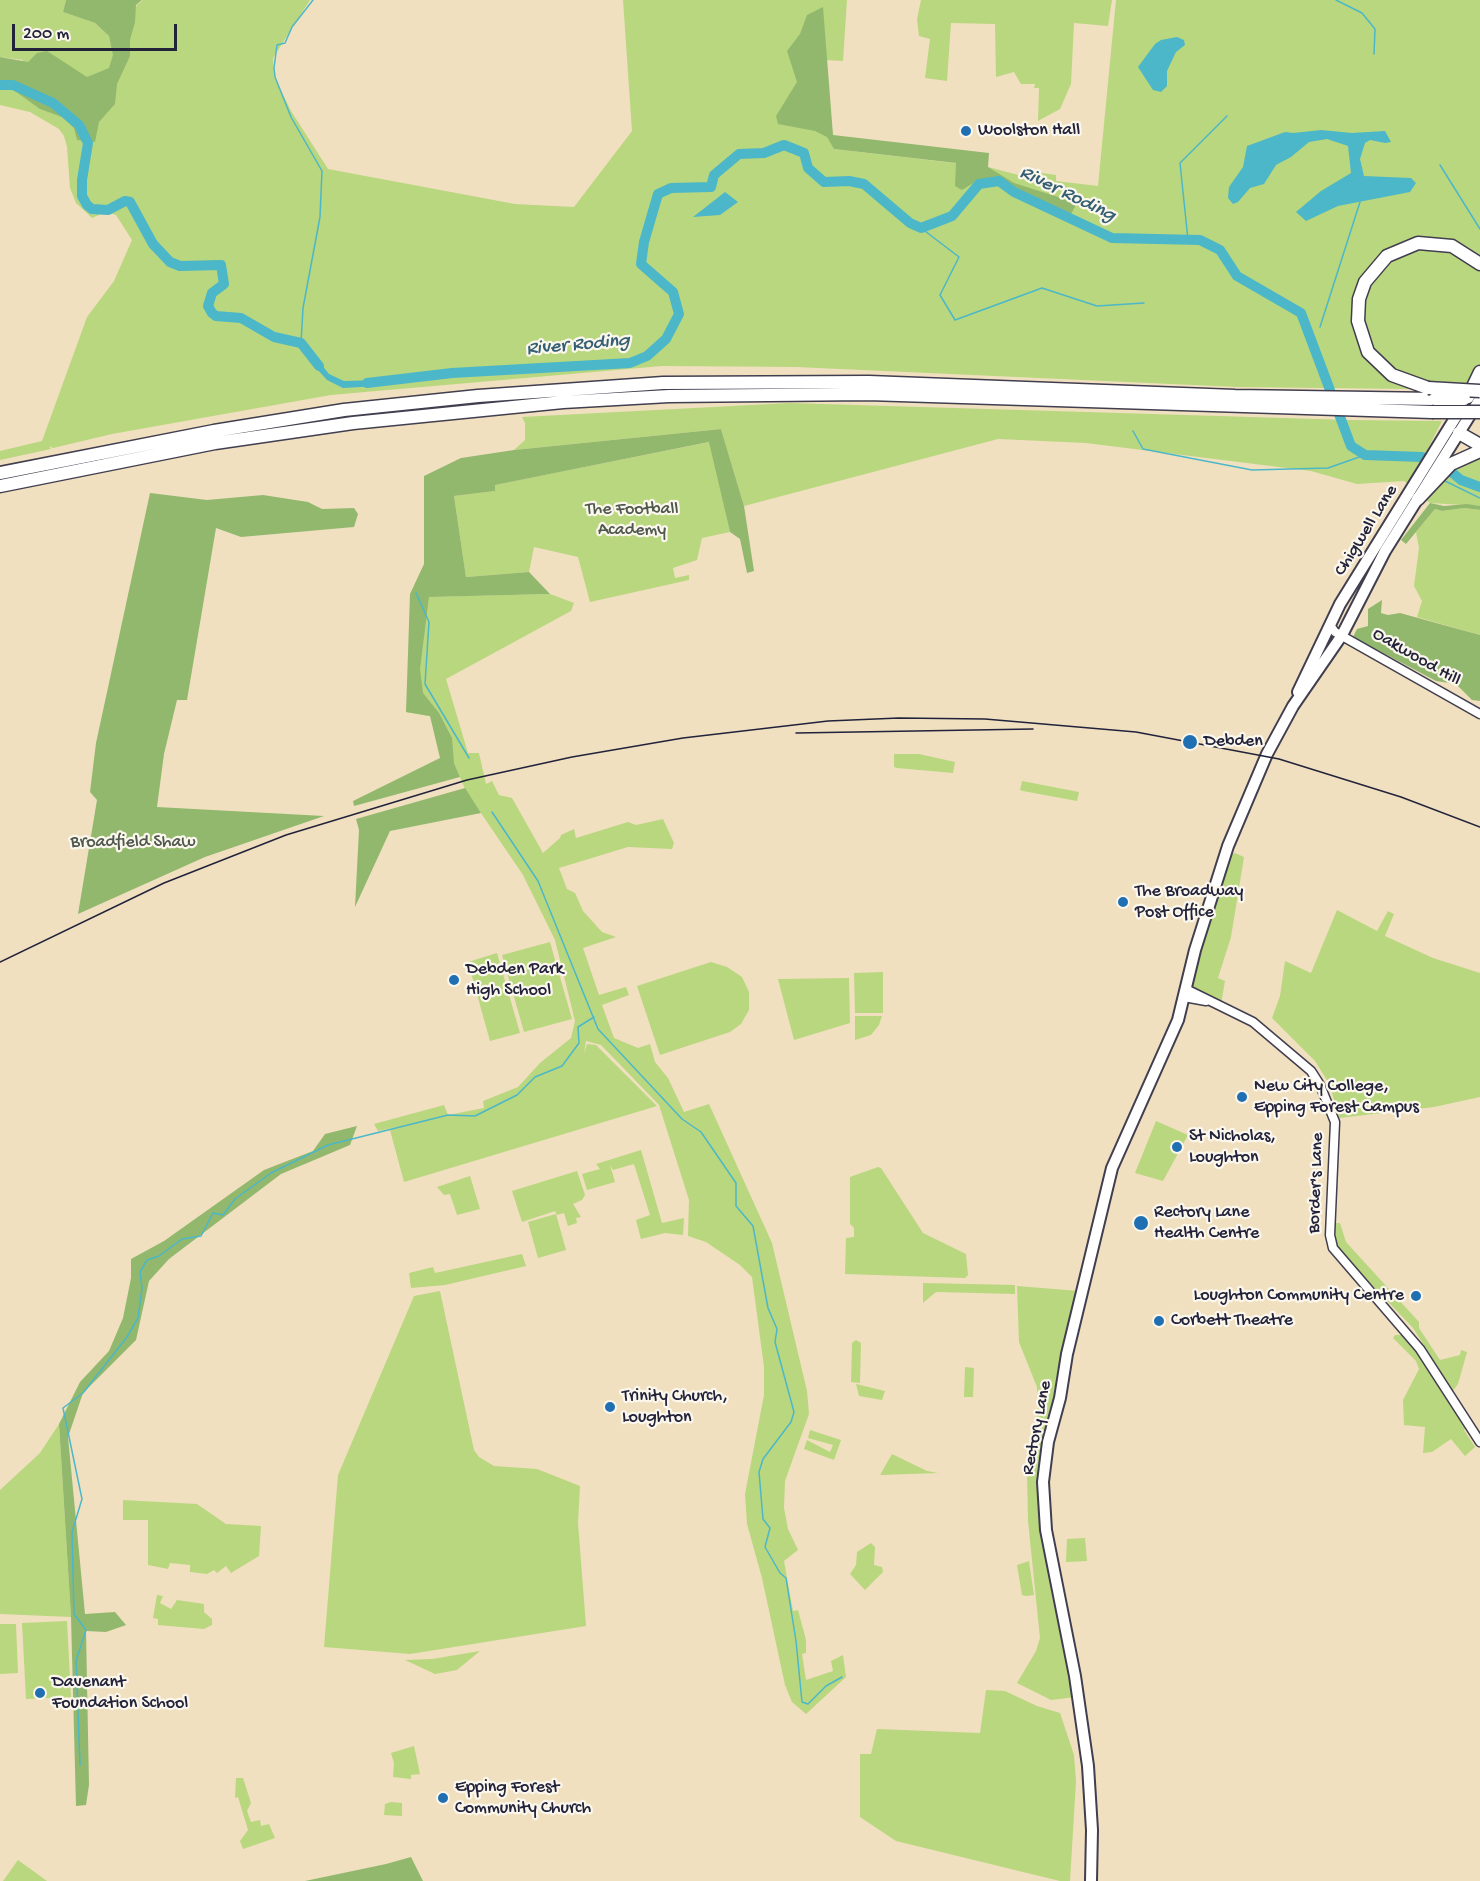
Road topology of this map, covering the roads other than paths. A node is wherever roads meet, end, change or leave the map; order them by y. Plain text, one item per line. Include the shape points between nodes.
1 (1480, 264) edge
2 (1480, 372) edge
3 (1480, 380) edge
4 (1480, 391) edge
5 (1474, 398) edge
6 (1318, 403) junction
7 (1346, 404) junction
8 (1480, 412) edge
9 (1456, 427) junction
10 (1480, 445) edge
11 (1480, 452) edge
12 (1444, 457) junction
13 (0, 472) edge
14 (1433, 472) junction
15 (0, 486) edge
16 (1418, 499) joint
17 (1336, 631) junction
18 (1293, 706) junction
19 (1480, 714) edge
20 (1185, 993) junction
21 (1480, 1442) edge
22 (1091, 1881) edge

1 - 4 highway, bridge via 1452,246 1418,243 1387,256 1365,282 1358,321 1368,352 1392,375 1428,388
2 - 5 highway
3 - 5 main road, Chigwell Lane
5 - 7 highway, bridge
5 - 9 main road, Chigwell Lane
6 - 7 highway
6 - 13 highway via 869,382 652,384 344,410
6 - 15 highway via 868,394 563,402 341,424 215,443
7 - 8 highway, bridge
9 - 10 highway
9 - 12 main road, Chigwell Lane
11 - 12 highway via 1460,458
12 - 14 highway
12 - 14 main road, Chigwell Lane
14 - 16 highway
14 - 17 main road, Chigwell Lane via 1340,604
16 - 17 main road, Chigwell Lane
17 - 18 main road, Chigwell Lane
17 - 18 main road, Chigwell Lane via 1319,647
17 - 19 street, Oakwood Hill
18 - 20 main road, Chigwell Lane via 1267,754 1228,846
20 - 21 street, Border's Lane via 1216,1002 1260,1026 1311,1071 1335,1122 1330,1235 1333,1248 1415,1342
20 - 22 main road, Rectory Lane via 1171,1036 1112,1168 1042,1482 1046,1530 1089,1776

